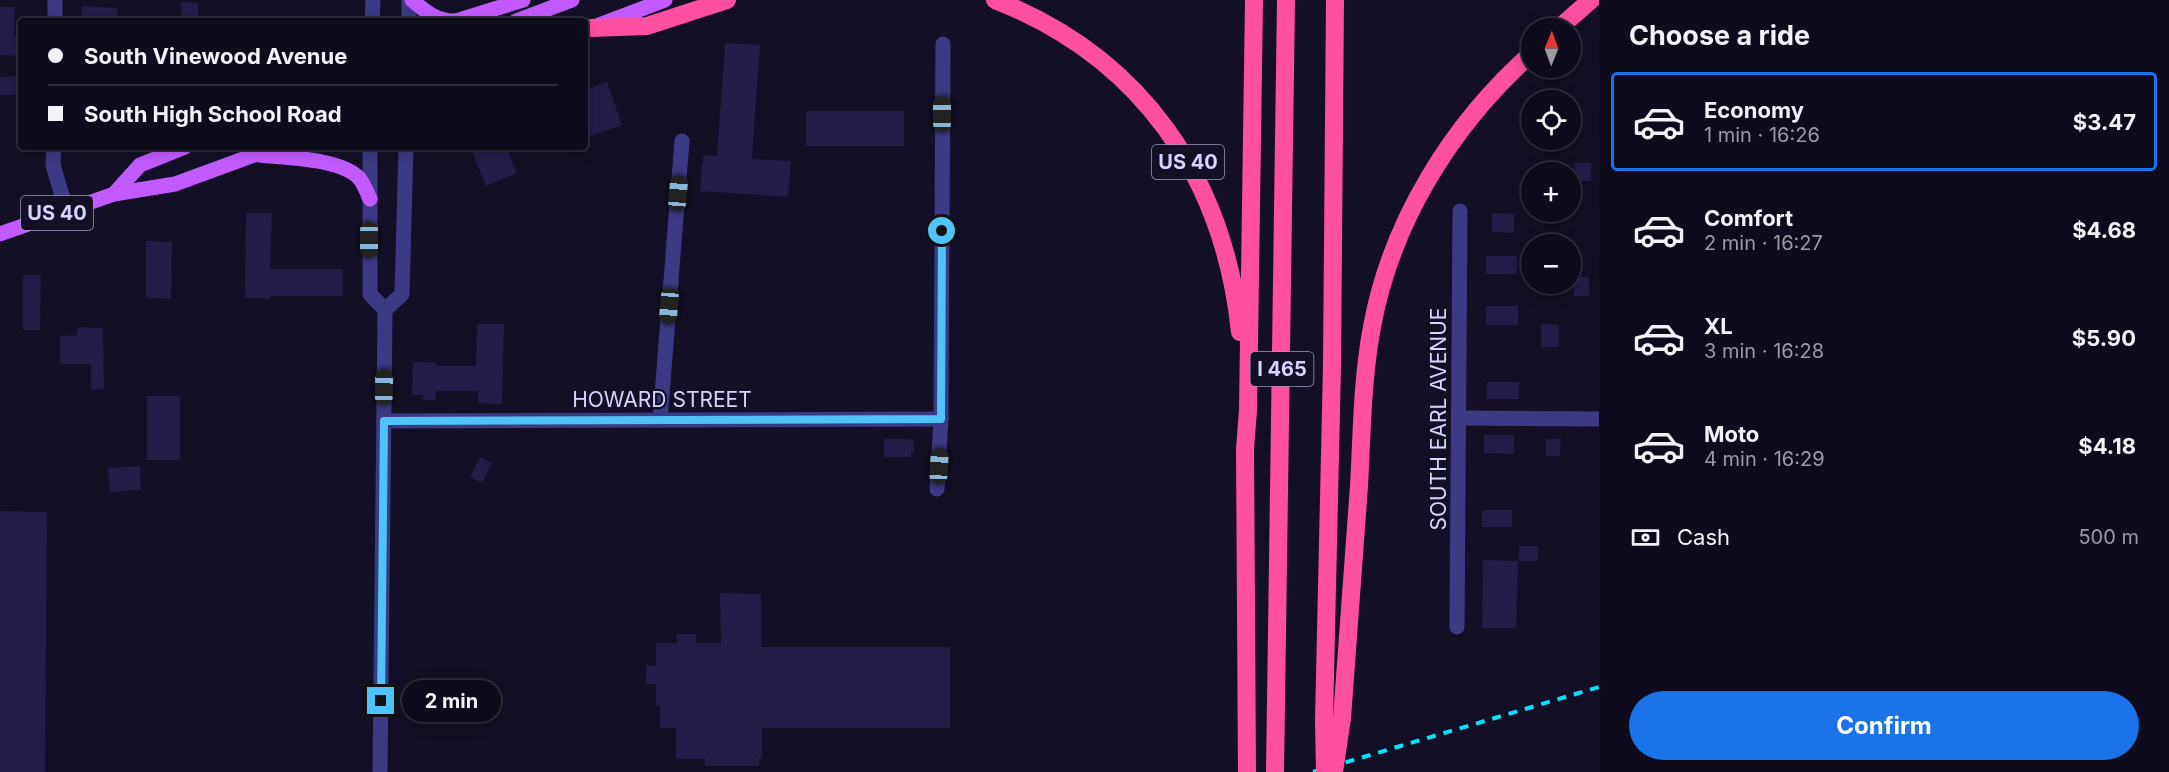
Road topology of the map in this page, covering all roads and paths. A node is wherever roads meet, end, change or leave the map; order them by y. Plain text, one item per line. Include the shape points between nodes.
1 (55, 0) edge
2 (373, 0) edge
3 (411, 0) edge
4 (523, 0) edge
5 (572, 0) edge
6 (665, 0) edge
7 (727, 0) edge
8 (994, 0) edge
9 (1254, 0) edge
10 (1286, 0) edge
11 (1335, 0) edge
12 (1591, 0) edge
13 (55, 18) edge
14 (372, 18) edge
15 (409, 18) edge
16 (437, 18) edge
17 (465, 18) edge
18 (524, 18) edge
19 (1570, 18) edge
20 (588, 29) edge
21 (943, 44) dead end
22 (1521, 65) edge
23 (682, 141) dead end
24 (54, 150) edge
25 (178, 150) edge
26 (268, 150) edge
27 (370, 150) edge
28 (406, 150) edge
29 (256, 155) junction
30 (114, 194) junction
31 (370, 199) junction
32 (66, 209) junction
33 (1460, 211) dead end
34 (0, 234) edge
35 (385, 310) junction
36 (1460, 418) junction
37 (941, 419) junction
38 (1599, 419) edge
39 (660, 420) junction
40 (384, 421) junction
41 (1245, 449) junction
42 (938, 489) dead end
43 (1457, 627) dead end
44 (380, 772) edge
45 (1247, 772) edge
46 (1275, 772) edge
47 (1325, 772) edge
48 (1334, 772) edge

1 - 13 street
2 - 14 street
3 - 15 street
3 - 16 main road
4 - 17 main road
5 - 18 main road
6 - 20 main road
7 - 20 highway via 647,26
8 - 41 highway, US 40 via 1058,31 1106,65 1154,114 1192,169 1218,226 1233,280 1240,333 1239,410
9 - 41 highway
10 - 46 highway, I 465
11 - 47 highway, I 465, bridge
12 - 19 highway
21 - 37 street
22 - 48 highway, bridge via 1474,114 1434,169 1405,225 1381,291 1365,385 1342,718
23 - 39 street
24 - 32 street via 53,165
25 - 30 main road, US 40 via 140,165
26 - 29 main road
27 - 31 street
28 - 35 street via 402,294
29 - 30 main road via 175,184
29 - 31 main road via 338,166 357,176
30 - 32 main road, US 40
31 - 35 street via 370,294
32 - 34 main road, US 40
33 - 36 street, SOUTH EARL AVENUE
35 - 40 street
36 - 38 street
36 - 43 street, SOUTH EARL AVENUE
37 - 39 street, HOWARD STREET
37 - 42 street
39 - 40 street, HOWARD STREET
40 - 44 street
41 - 45 highway, US 40

